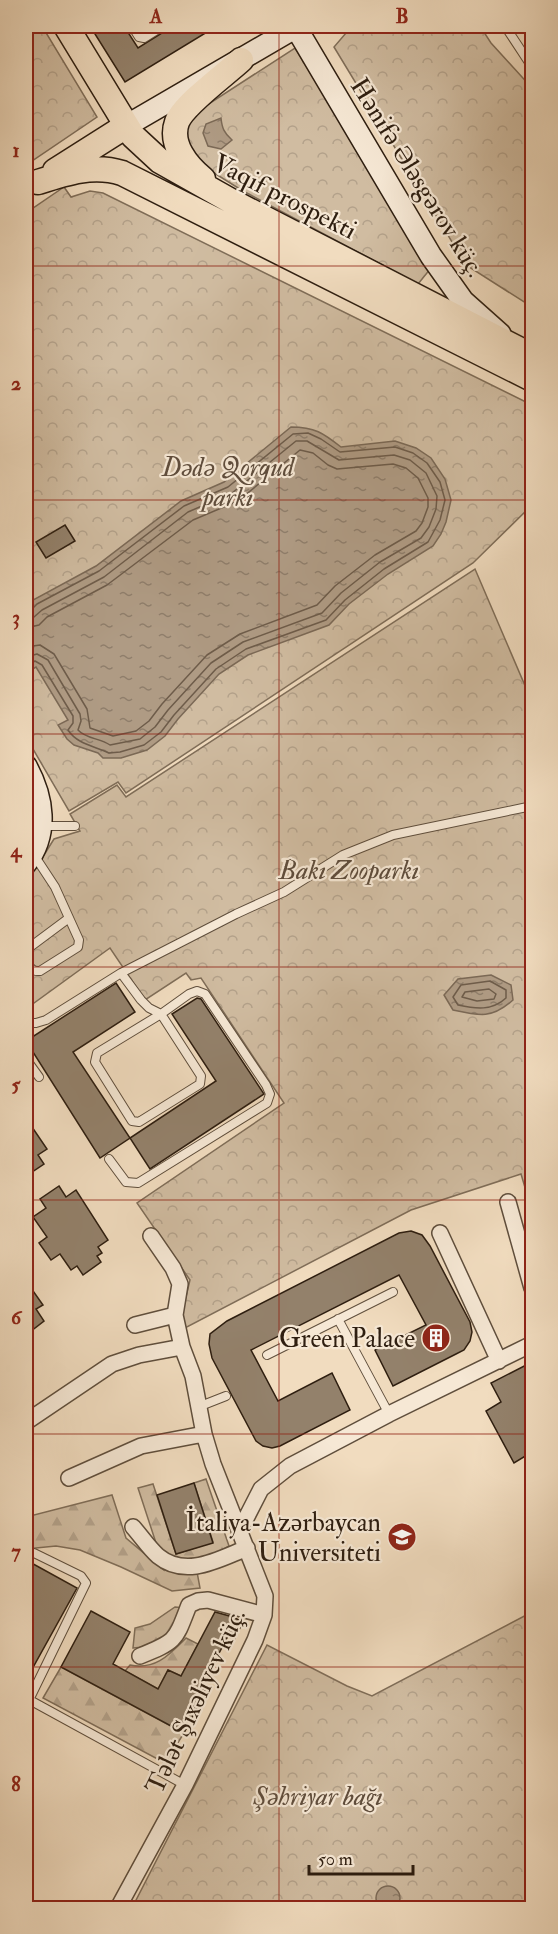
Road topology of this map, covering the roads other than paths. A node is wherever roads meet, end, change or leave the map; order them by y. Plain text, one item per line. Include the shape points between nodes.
1 (66, 26) edge
2 (132, 26) edge
3 (163, 26) edge
4 (296, 26) edge
5 (505, 26) edge
6 (241, 60) junction
7 (532, 67) edge
8 (126, 126) junction
9 (32, 186) edge
10 (231, 201) junction
11 (522, 350) edge
12 (532, 379) edge
13 (26, 766) edge
14 (532, 807) edge
15 (40, 826) junction
16 (75, 826) dead end
17 (29, 859) edge
18 (69, 918) junction
19 (26, 950) edge
20 (26, 958) edge
21 (121, 973) junction
22 (161, 1014) junction
23 (26, 1023) edge
24 (26, 1059) edge
25 (39, 1077) dead end
26 (109, 1159) dead end
27 (508, 1202) dead end
28 (440, 1233) dead end
29 (151, 1236) dead end
30 (532, 1288) edge
31 (393, 1292) dead end
32 (175, 1315) junction
33 (338, 1320) junction
34 (135, 1326) dead end
35 (532, 1344) edge
36 (182, 1347) junction
37 (267, 1355) dead end
38 (499, 1361) junction
39 (226, 1396) dead end
40 (198, 1407) junction
41 (389, 1414) junction
42 (26, 1422) edge
43 (204, 1434) junction
44 (69, 1478) dead end
45 (134, 1527) dead end
46 (240, 1530) junction
47 (247, 1548) junction
48 (26, 1554) edge
49 (264, 1615) junction
50 (140, 1656) dead end
51 (27, 1699) edge
52 (185, 1785) junction
53 (118, 1908) edge

1 - 8 main road, Vaqif prospekti
2 - 3 lane via 144,38
4 - 6 street
4 - 11 street, Hənifə Ələsgərov küç. via 444,276 463,301
5 - 7 lane
6 - 8 street
6 - 10 main road via 183,113 176,130 184,160
8 - 9 main road
8 - 10 main road, Vaqif prospekti via 160,161
9 - 12 main road, Vaqif prospekti via 73,171 122,173
10 - 11 main road, Vaqif prospekti
13 - 15 street via 41,802
14 - 21 lane via 393,836 343,855 284,892
15 - 16 lane
15 - 17 street
17 - 18 lane via 55,887
18 - 19 lane
18 - 20 lane via 79,940 78,947 40,971 30,968
21 - 22 lane via 141,1000
21 - 23 lane via 46,1020
22 - 22 lane via 201,1076 200,1084 139,1122 132,1121 95,1062 97,1053
22 - 26 lane via 189,994 206,994 266,1085 270,1094 267,1103 138,1183 126,1182
24 - 25 lane
27 - 30 street
28 - 38 street
29 - 32 street, Tələt Şıxəliyev küç. via 180,1284
31 - 33 lane
32 - 34 street
32 - 36 street, Tələt Şıxəliyev küç.
33 - 37 lane
33 - 41 lane
35 - 38 street
36 - 40 street, Tələt Şıxəliyev küç. via 193,1376
36 - 42 street via 112,1364
38 - 41 street
39 - 40 lane
40 - 43 street, Tələt Şıxəliyev küç.
41 - 46 street via 270,1480 261,1489
43 - 44 street via 141,1446
43 - 46 street, Tələt Şıxəliyev küç.
45 - 47 street via 158,1556 177,1567 201,1566
46 - 47 street, Tələt Şıxəliyev küç.
47 - 49 street, Tələt Şıxəliyev küç. via 265,1596
48 - 51 lane via 34,1553 81,1576 86,1583
49 - 50 street via 208,1600 198,1601 189,1605 173,1641
49 - 52 street, Tələt Şıxəliyev küç.
51 - 52 lane
52 - 53 street, Tələt Şıxəliyev küç.

